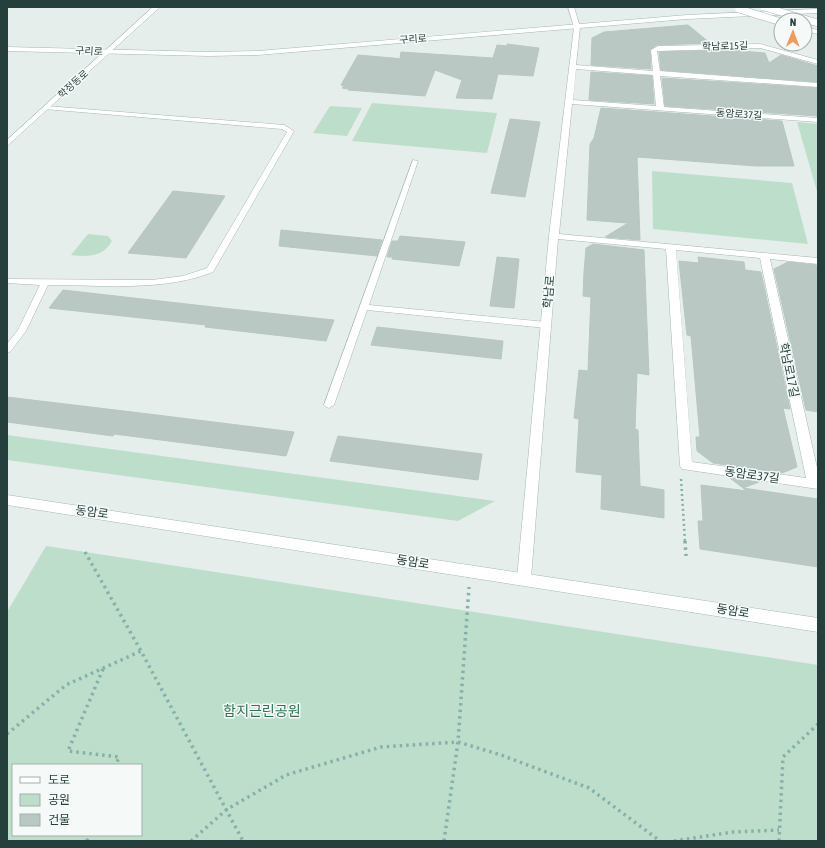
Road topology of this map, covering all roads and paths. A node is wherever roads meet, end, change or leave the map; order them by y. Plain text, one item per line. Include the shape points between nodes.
1 (158, 7) edge
2 (571, 7) edge
3 (764, 7) edge
4 (736, 8) edge
5 (818, 11) edge
6 (773, 20) edge
7 (818, 23) edge
8 (578, 27) junction
9 (7, 49) edge
10 (108, 52) junction
11 (818, 62) edge
12 (572, 66) junction
13 (656, 73) junction
14 (818, 85) edge
15 (569, 102) junction
16 (46, 108) junction
17 (660, 108) junction
18 (818, 120) edge
19 (7, 144) edge
20 (415, 161) dead end
21 (554, 236) junction
22 (671, 247) junction
23 (764, 256) junction
24 (818, 261) edge
25 (7, 281) edge
26 (45, 282) junction
27 (364, 307) junction
28 (546, 325) junction
29 (7, 350) edge
30 (330, 404) dead end
31 (686, 466) junction
32 (816, 484) edge
33 (7, 500) edge
34 (86, 552) dead end
35 (686, 556) dead end
36 (471, 571) junction
37 (524, 578) junction
38 (818, 624) edge
39 (141, 651) junction
40 (104, 668) junction
41 (818, 724) edge
42 (7, 734) edge
43 (458, 742) junction
44 (116, 764) edge
45 (226, 810) junction
46 (779, 830) junction
47 (191, 841) edge
48 (244, 841) edge
49 (444, 841) edge
50 (660, 841) edge
51 (674, 841) edge
52 (779, 841) edge

1 - 10 street, 학정동로
2 - 8 street, 학남로
3 - 7 street, bridge
4 - 6 street, bridge
5 - 8 street, 구리로 via 686,17
8 - 10 street, 구리로 via 258,52
8 - 12 street, 학남로
9 - 10 street, 구리로
10 - 16 street, 학정동로
11 - 13 street, 학남로15길 via 760,46 658,48 654,50
12 - 13 street
12 - 15 street, 학남로
13 - 14 street
13 - 17 street
15 - 17 street, 동암로37길
15 - 21 street, 학남로
16 - 19 street, 학정동로
16 - 26 lane via 284,127 291,131 210,270 187,277 137,282
17 - 18 street, 동암로37길
20 - 27 lane
21 - 22 street
21 - 28 street, 학남로
22 - 23 street
22 - 31 street
23 - 24 street
23 - 32 street, 학남로17길
25 - 26 lane
26 - 29 lane via 22,331
27 - 28 lane
27 - 30 lane
28 - 37 street, 학남로
31 - 32 street, 동암로37길
31 - 35 path via 680,483
33 - 36 street, 동암로
34 - 39 path
36 - 37 street, 동암로
36 - 43 path
37 - 38 street, 동암로
39 - 40 path
39 - 45 path
40 - 42 path via 66,685
40 - 44 path via 68,751 119,758
41 - 46 path via 783,757
43 - 45 path via 374,749 286,775
43 - 49 path
43 - 50 path via 589,788
45 - 47 path
45 - 48 path
46 - 51 path via 733,832
46 - 52 path

